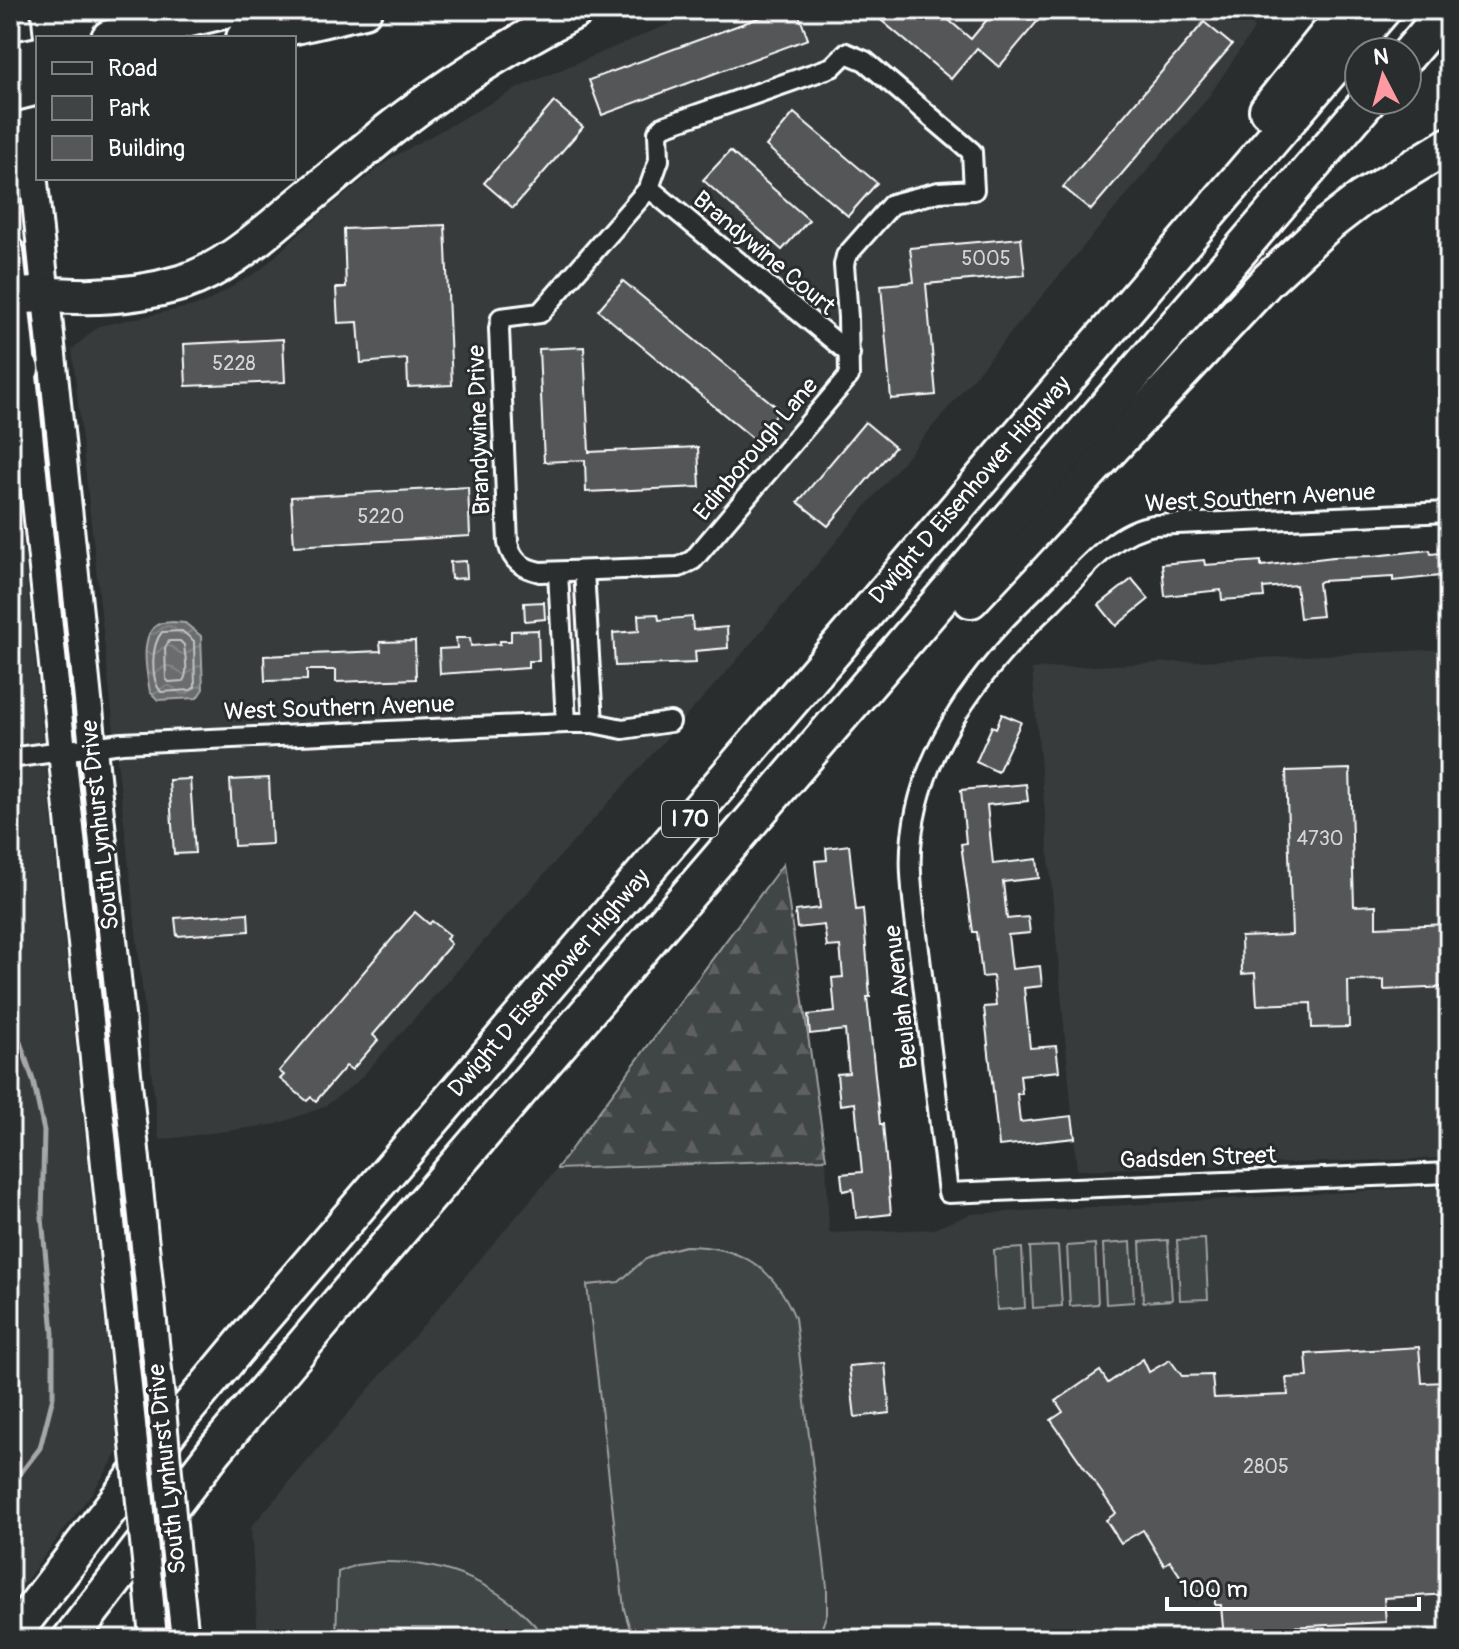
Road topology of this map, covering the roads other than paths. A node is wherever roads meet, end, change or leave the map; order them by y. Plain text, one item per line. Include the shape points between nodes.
1 (16, 10) edge
2 (228, 10) edge
3 (364, 10) edge
4 (577, 10) edge
5 (1347, 10) edge
6 (1383, 10) edge
7 (1446, 10) edge
8 (118, 36) edge
9 (253, 36) edge
10 (1423, 37) edge
11 (36, 55) edge
12 (10, 61) edge
13 (36, 88) edge
14 (10, 94) edge
15 (1355, 116) edge
16 (1449, 145) edge
17 (649, 188) junction
18 (974, 190) joint
19 (10, 251) edge
20 (24, 296) edge
21 (850, 354) junction
22 (16, 361) edge
23 (1063, 381) junction
24 (1449, 512) edge
25 (584, 571) junction
26 (558, 572) junction
27 (670, 722) dead end
28 (566, 723) junction
29 (593, 723) junction
30 (92, 747) junction
31 (61, 751) junction
32 (10, 758) edge
33 (790, 773) junction
34 (920, 796) joint
35 (1449, 1173) edge
36 (948, 1193) joint
37 (10, 1639) edge
38 (70, 1639) edge
39 (153, 1639) edge
40 (185, 1639) edge

1 - 20 main road, South Lynhurst Drive
2 - 8 highway
3 - 9 highway
4 - 20 highway via 442,91 251,245 204,274 114,294
5 - 23 highway via 1128,278
6 - 23 highway, Dwight D Eisenhower Highway / I 70
7 - 10 highway
11 - 12 highway, bridge
13 - 14 highway, bridge
15 - 33 highway, Dwight D Eisenhower Highway / I 70
16 - 33 highway via 1369,192 1300,249 921,652
17 - 18 street, Brandywine Drive via 659,160 658,132 664,126 832,67 846,53 865,61 972,152
17 - 21 street, Brandywine Court
17 - 26 street, Brandywine Drive via 540,313 501,318 499,325 509,546 526,569
18 - 21 street, Edinborough Lane via 892,204 846,256
19 - 20 main road, South Lynhurst Drive
20 - 22 main road, South Lynhurst Drive
20 - 30 main road, South Lynhurst Drive
21 - 25 street, Edinborough Lane via 849,376 693,560 679,567
22 - 31 main road, South Lynhurst Drive
23 - 37 highway, Dwight D Eisenhower Highway / I 70 via 258,1324
24 - 34 street, West Southern Avenue via 1154,525 1127,533 1029,624 973,691 942,738
25 - 26 street, Brandywine Drive
25 - 29 street
26 - 28 street
27 - 29 street, West Southern Avenue via 623,729
28 - 29 street, West Southern Avenue
28 - 30 street, West Southern Avenue via 222,736
30 - 31 street, West Southern Avenue
30 - 40 main road, South Lynhurst Drive, bridge
31 - 32 street, West Southern Avenue
31 - 39 main road, South Lynhurst Drive, bridge
33 - 38 highway, Dwight D Eisenhower Highway / I 70 via 216,1449
34 - 36 street, Beulah Avenue via 911,874
35 - 36 street, Gadsden Street

